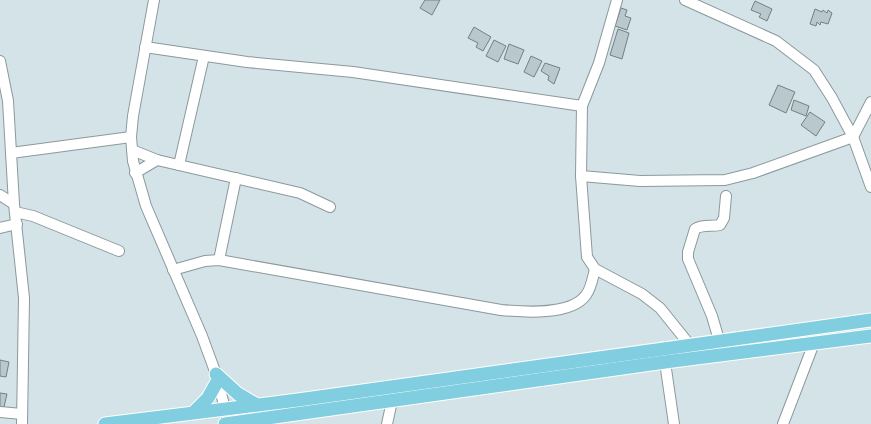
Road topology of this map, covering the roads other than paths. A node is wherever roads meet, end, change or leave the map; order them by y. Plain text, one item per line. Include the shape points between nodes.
1 (154, 0) edge
2 (617, 0) edge
3 (685, 0) edge
4 (146, 47) junction
5 (204, 56) junction
6 (0, 61) edge
7 (871, 102) edge
8 (582, 106) junction
9 (4, 112) edge
10 (131, 137) junction
11 (852, 137) junction
12 (132, 150) junction
13 (11, 153) junction
14 (157, 160) junction
15 (179, 165) junction
16 (135, 173) junction
17 (581, 176) junction
18 (236, 178) junction
19 (871, 187) edge
20 (0, 195) edge
21 (726, 196) dead end
22 (330, 207) dead end
23 (14, 208) junction
24 (17, 224) junction
25 (0, 228) edge
26 (119, 251) dead end
27 (219, 260) junction
28 (595, 269) junction
29 (173, 270) junction
30 (871, 320) edge
31 (871, 336) edge
32 (719, 340) junction
33 (814, 343) junction
34 (689, 344) junction
35 (665, 362) junction
36 (217, 377) junction
37 (392, 401) junction
38 (256, 405) junction
39 (227, 409) junction
40 (0, 412) edge
41 (194, 412) junction
42 (22, 419) edge
43 (259, 421) edge
44 (105, 424) edge
45 (228, 424) edge
46 (387, 424) edge
47 (674, 424) edge
48 (783, 424) edge

1 - 4 street
2 - 8 street via 599,63
3 - 11 street via 776,41 795,54 814,70
4 - 5 street
4 - 10 street
5 - 8 street via 353,72
5 - 15 street
6 - 9 street
7 - 11 street
8 - 17 street
9 - 13 street
10 - 12 street
10 - 13 street
11 - 17 street via 753,173 725,180 640,181
11 - 19 street
12 - 14 street
12 - 16 street
13 - 23 street
14 - 15 street
14 - 16 street
15 - 18 street
16 - 29 street
17 - 28 street via 587,257
18 - 22 street via 300,193
18 - 27 street
20 - 23 street
21 - 32 street via 724,218 720,225 700,226 695,229 688,252 690,266 712,316
23 - 24 street
23 - 26 street
24 - 25 street
24 - 42 street via 24,298
27 - 28 street via 500,310 528,312 553,310 577,304 587,295
27 - 29 street
28 - 34 street via 642,294 660,308
29 - 36 street
30 - 32 main road
31 - 33 main road
32 - 34 main road
33 - 35 main road
33 - 48 street
34 - 38 main road
35 - 37 main road
35 - 47 street
36 - 38 main road
36 - 39 street
36 - 41 main road via 208,398
37 - 43 main road
37 - 46 street
38 - 39 main road
39 - 41 main road
39 - 45 street
40 - 42 street
41 - 44 main road
43 - 45 main road

